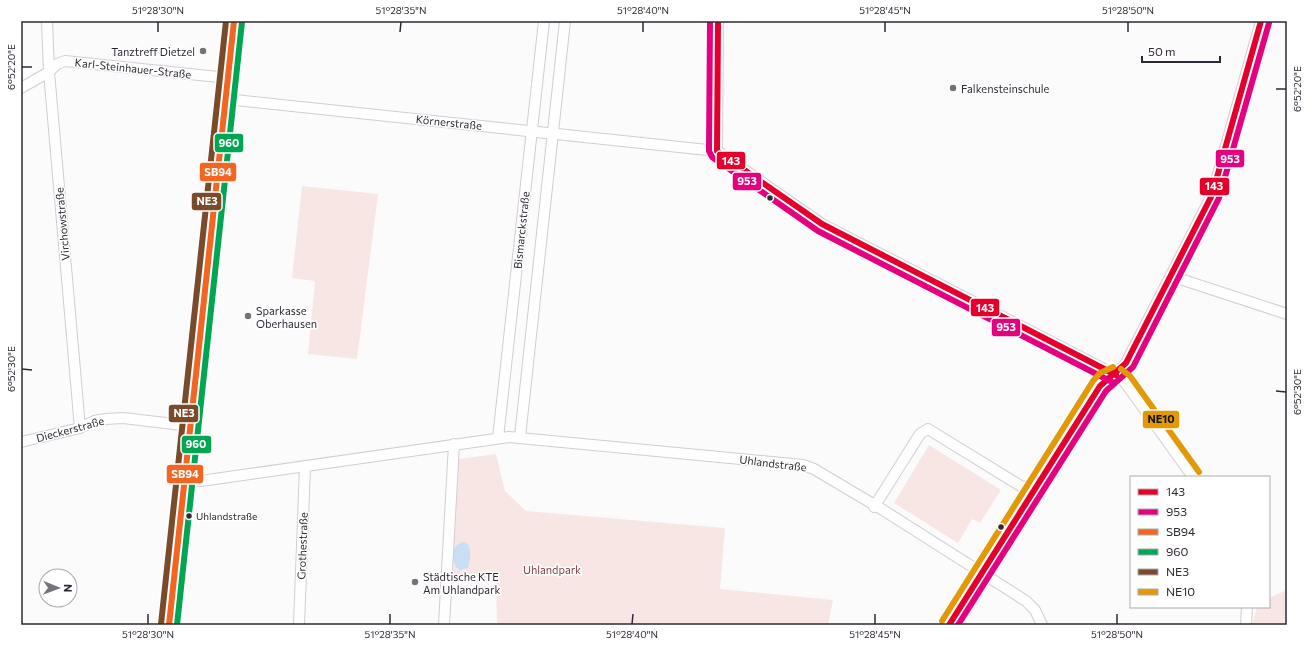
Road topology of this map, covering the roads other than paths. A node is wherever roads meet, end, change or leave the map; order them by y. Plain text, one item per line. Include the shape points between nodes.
1 (47, 21) edge
2 (234, 21) edge
3 (544, 21) edge
4 (565, 21) edge
5 (718, 21) edge
6 (1260, 21) edge
7 (49, 72) junction
8 (228, 78) junction
9 (21, 88) edge
10 (226, 98) junction
11 (532, 131) junction
12 (552, 134) junction
13 (718, 151) junction
14 (1171, 276) junction
15 (1287, 314) edge
16 (1116, 375) junction
17 (191, 426) junction
18 (80, 428) junction
19 (520, 437) junction
20 (498, 438) junction
21 (21, 442) edge
22 (454, 444) junction
23 (305, 466) junction
24 (1192, 476) edge
25 (185, 479) junction
26 (1032, 493) junction
27 (874, 507) junction
28 (982, 574) junction
29 (1247, 608) edge
30 (169, 625) edge
31 (299, 625) edge
32 (444, 625) edge
33 (949, 625) edge
34 (1042, 625) edge
35 (1246, 625) edge

1 - 7 street, Virchowstraße
2 - 8 street
3 - 11 street, Bismarckstraße
4 - 12 street, Bismarckstraße
5 - 13 street
6 - 14 street via 1212,196
7 - 8 street, Karl-Steinhauer-Straße via 61,62 68,61
7 - 9 street, Karl-Steinhauer-Straße
7 - 18 street, Virchowstraße
8 - 10 street
10 - 11 street, Körnerstraße
10 - 17 street
11 - 12 street, Körnerstraße
11 - 20 street, Bismarckstraße
12 - 13 street, Körnerstraße
12 - 19 street, Bismarckstraße
13 - 16 street, Körnerstraße via 822,224
14 - 15 street
14 - 16 street via 1126,363
16 - 24 street, Körnerstraße via 1124,381
16 - 26 street via 1105,379 1100,386
17 - 18 street, Dieckerstraße via 114,418 94,421
17 - 25 street
18 - 21 street, Dieckerstraße
19 - 20 street, Uhlandstraße
19 - 27 street, Uhlandstraße via 803,465 819,472
20 - 22 street, Uhlandstraße
22 - 23 street, Uhlandstraße
22 - 32 street
23 - 25 street, Uhlandstraße via 201,481
23 - 31 street, Grothestraße
25 - 30 street
26 - 27 street via 928,429 920,434
26 - 28 street
27 - 28 street, Uhlandstraße
28 - 33 street
28 - 34 street, Uhlandstraße via 1030,604
29 - 35 street

